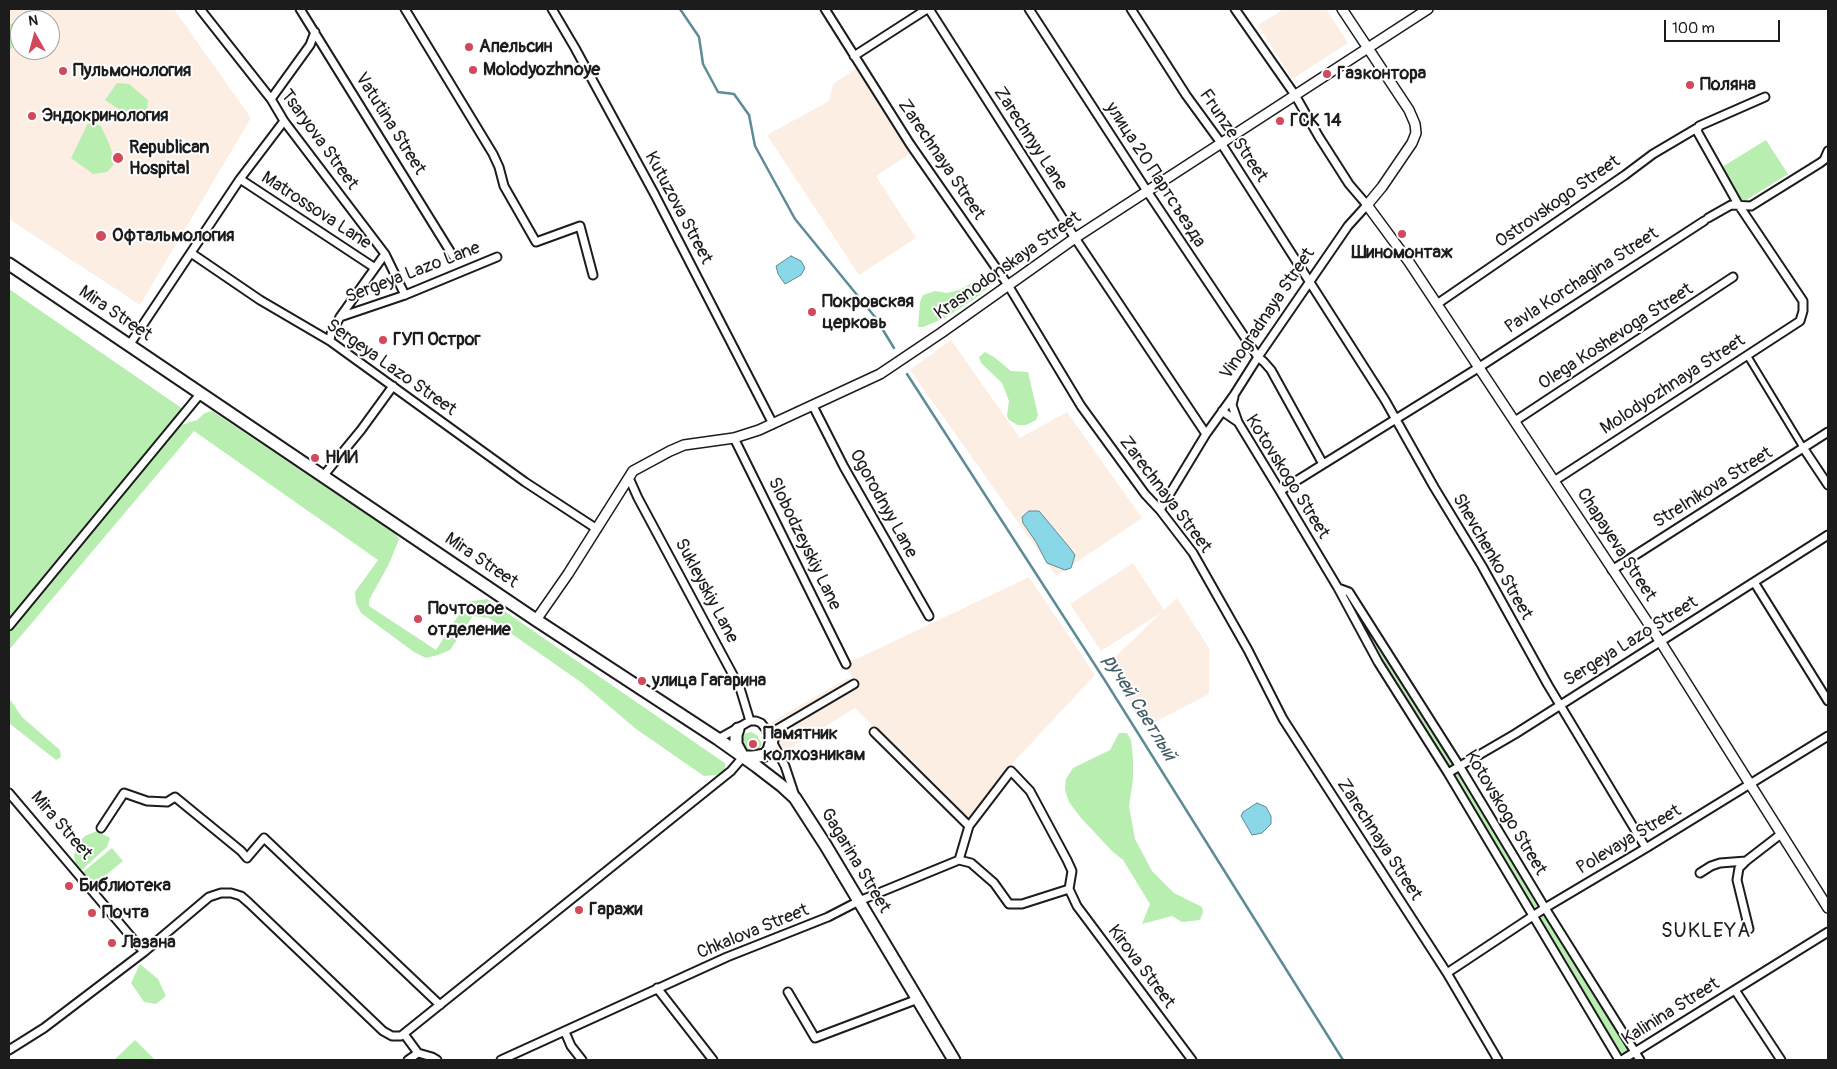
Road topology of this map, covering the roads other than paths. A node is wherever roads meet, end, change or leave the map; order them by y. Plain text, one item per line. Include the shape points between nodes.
1 (200, 9) edge
2 (300, 9) edge
3 (405, 9) edge
4 (552, 9) edge
5 (825, 9) edge
6 (928, 9) edge
7 (1029, 9) edge
8 (1131, 9) edge
9 (1235, 9) edge
10 (1342, 9) edge
11 (1428, 9) edge
12 (316, 32) junction
13 (1367, 49) junction
14 (854, 56) junction
15 (1295, 95) junction
16 (1765, 97) dead end
17 (270, 99) junction
18 (284, 121) junction
19 (1697, 128) junction
20 (1221, 143) junction
21 (1828, 152) edge
22 (240, 179) junction
23 (1146, 191) junction
24 (1738, 204) junction
25 (1367, 205) junction
26 (1075, 238) junction
27 (191, 253) junction
28 (384, 254) junction
29 (453, 256) dead end
30 (497, 257) dead end
31 (9, 264) edge
32 (375, 268) junction
33 (593, 275) dead end
34 (1733, 277) dead end
35 (1310, 281) junction
36 (1008, 285) junction
37 (405, 295) junction
38 (1437, 304) junction
39 (340, 317) junction
40 (330, 341) junction
41 (130, 344) junction
42 (1746, 355) junction
43 (1258, 357) junction
44 (1478, 368) junction
45 (393, 386) junction
46 (201, 393) junction
47 (1234, 394) junction
48 (813, 406) junction
49 (1222, 411) junction
50 (1396, 420) junction
51 (1515, 421) junction
52 (1238, 422) junction
53 (773, 424) junction
54 (1828, 432) edge
55 (1206, 434) junction
56 (734, 438) junction
57 (1804, 448) junction
58 (1323, 464) junction
59 (324, 476) junction
60 (629, 478) junction
61 (1554, 481) junction
62 (1828, 485) edge
63 (1280, 491) junction
64 (1160, 510) junction
65 (597, 529) junction
66 (1828, 535) edge
67 (1612, 570) junction
68 (1754, 582) junction
69 (1338, 588) junction
70 (929, 616) dead end
71 (536, 620) junction
72 (9, 626) edge
73 (1660, 641) junction
74 (846, 664) dead end
75 (854, 684) dead end
76 (1828, 701) edge
77 (1560, 705) junction
78 (750, 721) junction
79 (738, 729) junction
80 (874, 732) dead end
81 (1828, 736) edge
82 (770, 737) junction
83 (718, 740) junction
84 (743, 757) junction
85 (1460, 767) junction
86 (1448, 773) junction
87 (1750, 785) junction
88 (9, 793) edge
89 (796, 798) junction
90 (969, 826) junction
91 (102, 828) dead end
92 (1781, 834) junction
93 (1646, 848) junction
94 (959, 860) junction
95 (1746, 861) junction
96 (1700, 873) dead end
97 (1069, 889) junction
98 (859, 901) junction
99 (1544, 908) junction
100 (1828, 908) edge
101 (1532, 916) junction
102 (1749, 929) dead end
103 (1828, 932) edge
104 (144, 952) junction
105 (1447, 973) junction
106 (657, 988) junction
107 (1735, 990) junction
108 (788, 992) dead end
109 (918, 1000) junction
110 (440, 1005) junction
111 (565, 1032) junction
112 (404, 1034) junction
113 (9, 1050) edge
114 (1635, 1052) junction
115 (418, 1053) junction
116 (408, 1060) edge
117 (436, 1060) edge
118 (501, 1060) edge
119 (582, 1060) edge
120 (713, 1060) edge
121 (954, 1060) edge
122 (1192, 1060) edge
123 (1498, 1060) edge
124 (1621, 1060) edge
125 (1640, 1060) edge
126 (1781, 1060) edge

1 - 17 street, Tsaryova Street
2 - 12 street, Vatutina Street
3 - 33 street via 493,154 504,186 536,242 580,226
4 - 53 street, Kutuzova Street via 655,195
5 - 14 street, Zarechnaya Street
6 - 14 street
6 - 26 street, Zarechnyy Lane
7 - 23 street, улица 20 Партсъезда
8 - 20 street, Frunze Street
9 - 15 street
10 - 13 street
11 - 13 street, Krasnodonskaya Street
12 - 17 street
12 - 29 street, Vatutina Street
13 - 15 street, Krasnodonskaya Street
13 - 25 street, Vinogradnaya Street via 1409,110 1416,133
14 - 36 street, Zarechnaya Street via 910,144
15 - 20 street, Krasnodonskaya Street
15 - 25 street via 1344,176
16 - 19 street, Ostrovskogo Street
17 - 18 street, Tsaryova Street
18 - 22 street
18 - 28 street, Tsaryova Street
19 - 24 street
19 - 38 street, Ostrovskogo Street via 1653,154
20 - 23 street, Krasnodonskaya Street
20 - 35 street, Frunze Street
21 - 24 street, Pavla Korchagina Street via 1824,160 1751,206
22 - 27 street
22 - 32 street, Matrossova Lane
23 - 26 street, Krasnodonskaya Street
23 - 43 street, улица 20 Партсъезда
24 - 42 street, Molodyozhnaya Street via 1803,301 1800,321
24 - 44 street, Pavla Korchagina Street via 1729,205
25 - 35 street, Vinogradnaya Street via 1348,226
25 - 38 street, Chapayeva Street
26 - 36 street, Krasnodonskaya Street
26 - 55 street, Zarechnyy Lane
27 - 40 street, Sergeya Lazo Street via 260,300
27 - 41 street
28 - 32 street
28 - 37 street, Tsaryova Street
30 - 37 street, Sergeya Lazo Lane
31 - 41 main road, Mira Street
32 - 39 street
34 - 51 street, Olega Koshevoga Street
35 - 43 street, Vinogradnaya Street
35 - 50 street, Shevchenko Street
36 - 48 street, Krasnodonskaya Street via 880,374
36 - 64 street, Zarechnaya Street via 1081,406
37 - 39 street, Sergeya Lazo Lane
38 - 44 street, Chapayeva Street
39 - 40 street
40 - 45 street, Sergeya Lazo Street
41 - 46 main road, Mira Street
42 - 57 street
42 - 61 street, Molodyozhnaya Street
43 - 47 street, Vinogradnaya Street
43 - 58 street, улица 20 Партсъезда via 1271,370
44 - 50 street, Pavla Korchagina Street
44 - 51 street, Chapayeva Street
45 - 59 street
45 - 65 street, Sergeya Lazo Street via 525,482
46 - 59 main road, Mira Street
46 - 72 street
47 - 49 street, Vinogradnaya Street
47 - 52 street via 1232,405
48 - 53 street, Krasnodonskaya Street
48 - 70 street, Ogorodnyy Lane
49 - 52 street, Kotovskogo Street
49 - 55 street, Vinogradnaya Street
50 - 58 street, Pavla Korchagina Street
50 - 77 street, Shevchenko Street
51 - 61 street, Chapayeva Street
52 - 63 street, Kotovskogo Street
53 - 56 street, Krasnodonskaya Street
54 - 57 street, Strelnikova Street
55 - 64 street, Vinogradnaya Street
56 - 60 street, Krasnodonskaya Street via 684,445 640,467
56 - 74 street, Slobodzeyskiy Lane
57 - 62 street
57 - 67 street, Strelnikova Street
58 - 63 street, Pavla Korchagina Street
59 - 71 main road, Mira Street
60 - 65 street, Krasnodonskaya Street
60 - 78 street, Sukleyskiy Lane via 740,688
61 - 67 street, Chapayeva Street
63 - 69 street, Kotovskogo Street
64 - 105 street, Zarechnaya Street via 1193,553 1283,719
65 - 71 street, Krasnodonskaya Street
66 - 68 street, Sergeya Lazo Street
67 - 73 street, Chapayeva Street
68 - 73 street, Sergeya Lazo Street
68 - 76 street
69 - 85 street, Kotovskogo Street via 1349,592
69 - 86 street, Kotovskogo Street via 1378,662
71 - 83 main road, Mira Street
73 - 77 street, Sergeya Lazo Street
73 - 87 street, Chapayeva Street
75 - 82 street
77 - 85 street, Sergeya Lazo Street
77 - 93 street, Shevchenko Street
78 - 79 street
78 - 82 street via 761,723
79 - 83 street
79 - 84 main road via 736,744
80 - 90 street
81 - 87 street, Polevaya Street
82 - 84 main road via 769,750 765,755
82 - 89 street
83 - 84 main road, Mira Street
84 - 89 main road, Gagarina Street
84 - 110 street via 731,772
85 - 86 street, Sergeya Lazo Street
85 - 99 street, Kotovskogo Street
86 - 101 street, Kotovskogo Street
87 - 92 street, Chapayeva Street
87 - 93 street, Polevaya Street
88 - 104 street, Mira Street
89 - 98 main road, Gagarina Street
90 - 94 street
90 - 97 street, Kirova Street via 1012,771 1030,791 1067,860 1072,871
91 - 110 street via 124,793 147,801 167,802 175,797 247,858 264,838
92 - 95 street
92 - 100 street, Chapayeva Street
93 - 99 street, Polevaya Street
94 - 97 street via 971,863 994,883 1009,904 1022,904
94 - 98 street
95 - 96 street via 1720,863
95 - 102 street via 1737,880
97 - 122 street, Kirova Street via 1077,906
98 - 106 street, Chkalova Street via 828,918
98 - 109 main road, Gagarina Street
99 - 101 street, Polevaya Street
99 - 114 street, Kotovskogo Street
101 - 105 street, Polevaya Street
101 - 124 street, Kotovskogo Street
103 - 107 street, Kalinina Street
104 - 112 street via 209,897 221,893 241,896 383,1031 397,1036
104 - 113 street via 44,1028
105 - 123 street, Zarechnaya Street
106 - 111 street, Chkalova Street
106 - 120 street
107 - 114 street, Kalinina Street
107 - 126 street, Kalinina Street
108 - 109 street via 815,1038
109 - 121 main road, Gagarina Street
110 - 112 street
111 - 118 street, Chkalova Street
111 - 119 street
112 - 115 street
114 - 124 street, Kalinina Street
114 - 125 street, Kotovskogo Street
115 - 116 street
115 - 117 street

